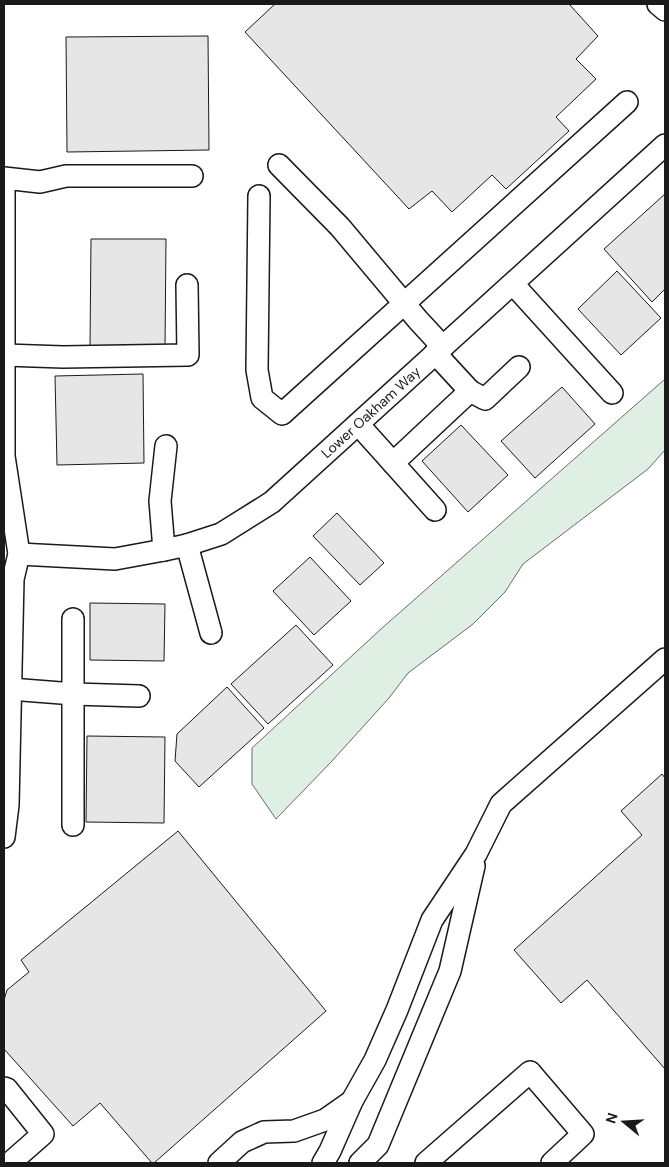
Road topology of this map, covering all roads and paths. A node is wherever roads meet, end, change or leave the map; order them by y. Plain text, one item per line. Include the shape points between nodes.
1 (658, 4) edge
2 (665, 10) edge
3 (627, 102) dead end
4 (665, 145) edge
5 (279, 165) dead end
6 (192, 176) dead end
7 (4, 178) edge
8 (4, 184) edge
9 (259, 196) dead end
10 (4, 238) edge
11 (513, 284) junction
12 (187, 285) dead end
13 (405, 303) junction
14 (439, 350) junction
15 (5, 355) edge
16 (519, 367) dead end
17 (470, 391) junction
18 (612, 393) dead end
19 (358, 424) junction
20 (166, 446) dead end
21 (4, 456) edge
22 (393, 463) junction
23 (435, 510) dead end
24 (187, 545) junction
25 (164, 550) junction
26 (19, 554) junction
27 (73, 619) dead end
28 (211, 633) dead end
29 (665, 659) edge
30 (10, 689) junction
31 (74, 694) junction
32 (139, 696) dead end
33 (6, 806) edge
34 (72, 825) dead end
35 (4, 837) edge
36 (476, 854) junction
37 (4, 1088) edge
38 (352, 1101) junction
39 (10, 1163) edge
40 (219, 1163) edge
41 (323, 1163) edge
42 (360, 1163) edge
43 (426, 1163) edge
44 (552, 1163) edge

1 - 2 street
3 - 13 street
4 - 11 street, Lower Oakham Way
5 - 13 street via 340,227
6 - 7 street via 66,176 40,182
8 - 10 street
9 - 13 street via 258,370 262,398 282,414
10 - 15 street
11 - 14 street, Lower Oakham Way
11 - 18 street
12 - 15 street via 188,354 63,358
13 - 14 street
14 - 17 street
14 - 19 street, Lower Oakham Way
15 - 21 street
16 - 17 street via 486,399
17 - 22 street
19 - 22 street
19 - 24 street, Lower Oakham Way via 272,502 221,534
20 - 25 street via 160,501
21 - 26 street
22 - 23 street
24 - 25 street, Lower Oakham Way
24 - 28 street
25 - 26 street, Lower Oakham Way via 115,559
26 - 30 street via 13,579
27 - 31 street
29 - 36 street via 501,804
30 - 31 street
30 - 33 street
31 - 32 street
31 - 34 street
33 - 35 street
36 - 38 street via 432,920 375,1060
36 - 42 street via 450,971 378,1145
37 - 39 street via 43,1134
38 - 40 street via 325,1120 294,1131 264,1132 242,1142
38 - 41 street
43 - 44 street via 530,1072 584,1134

